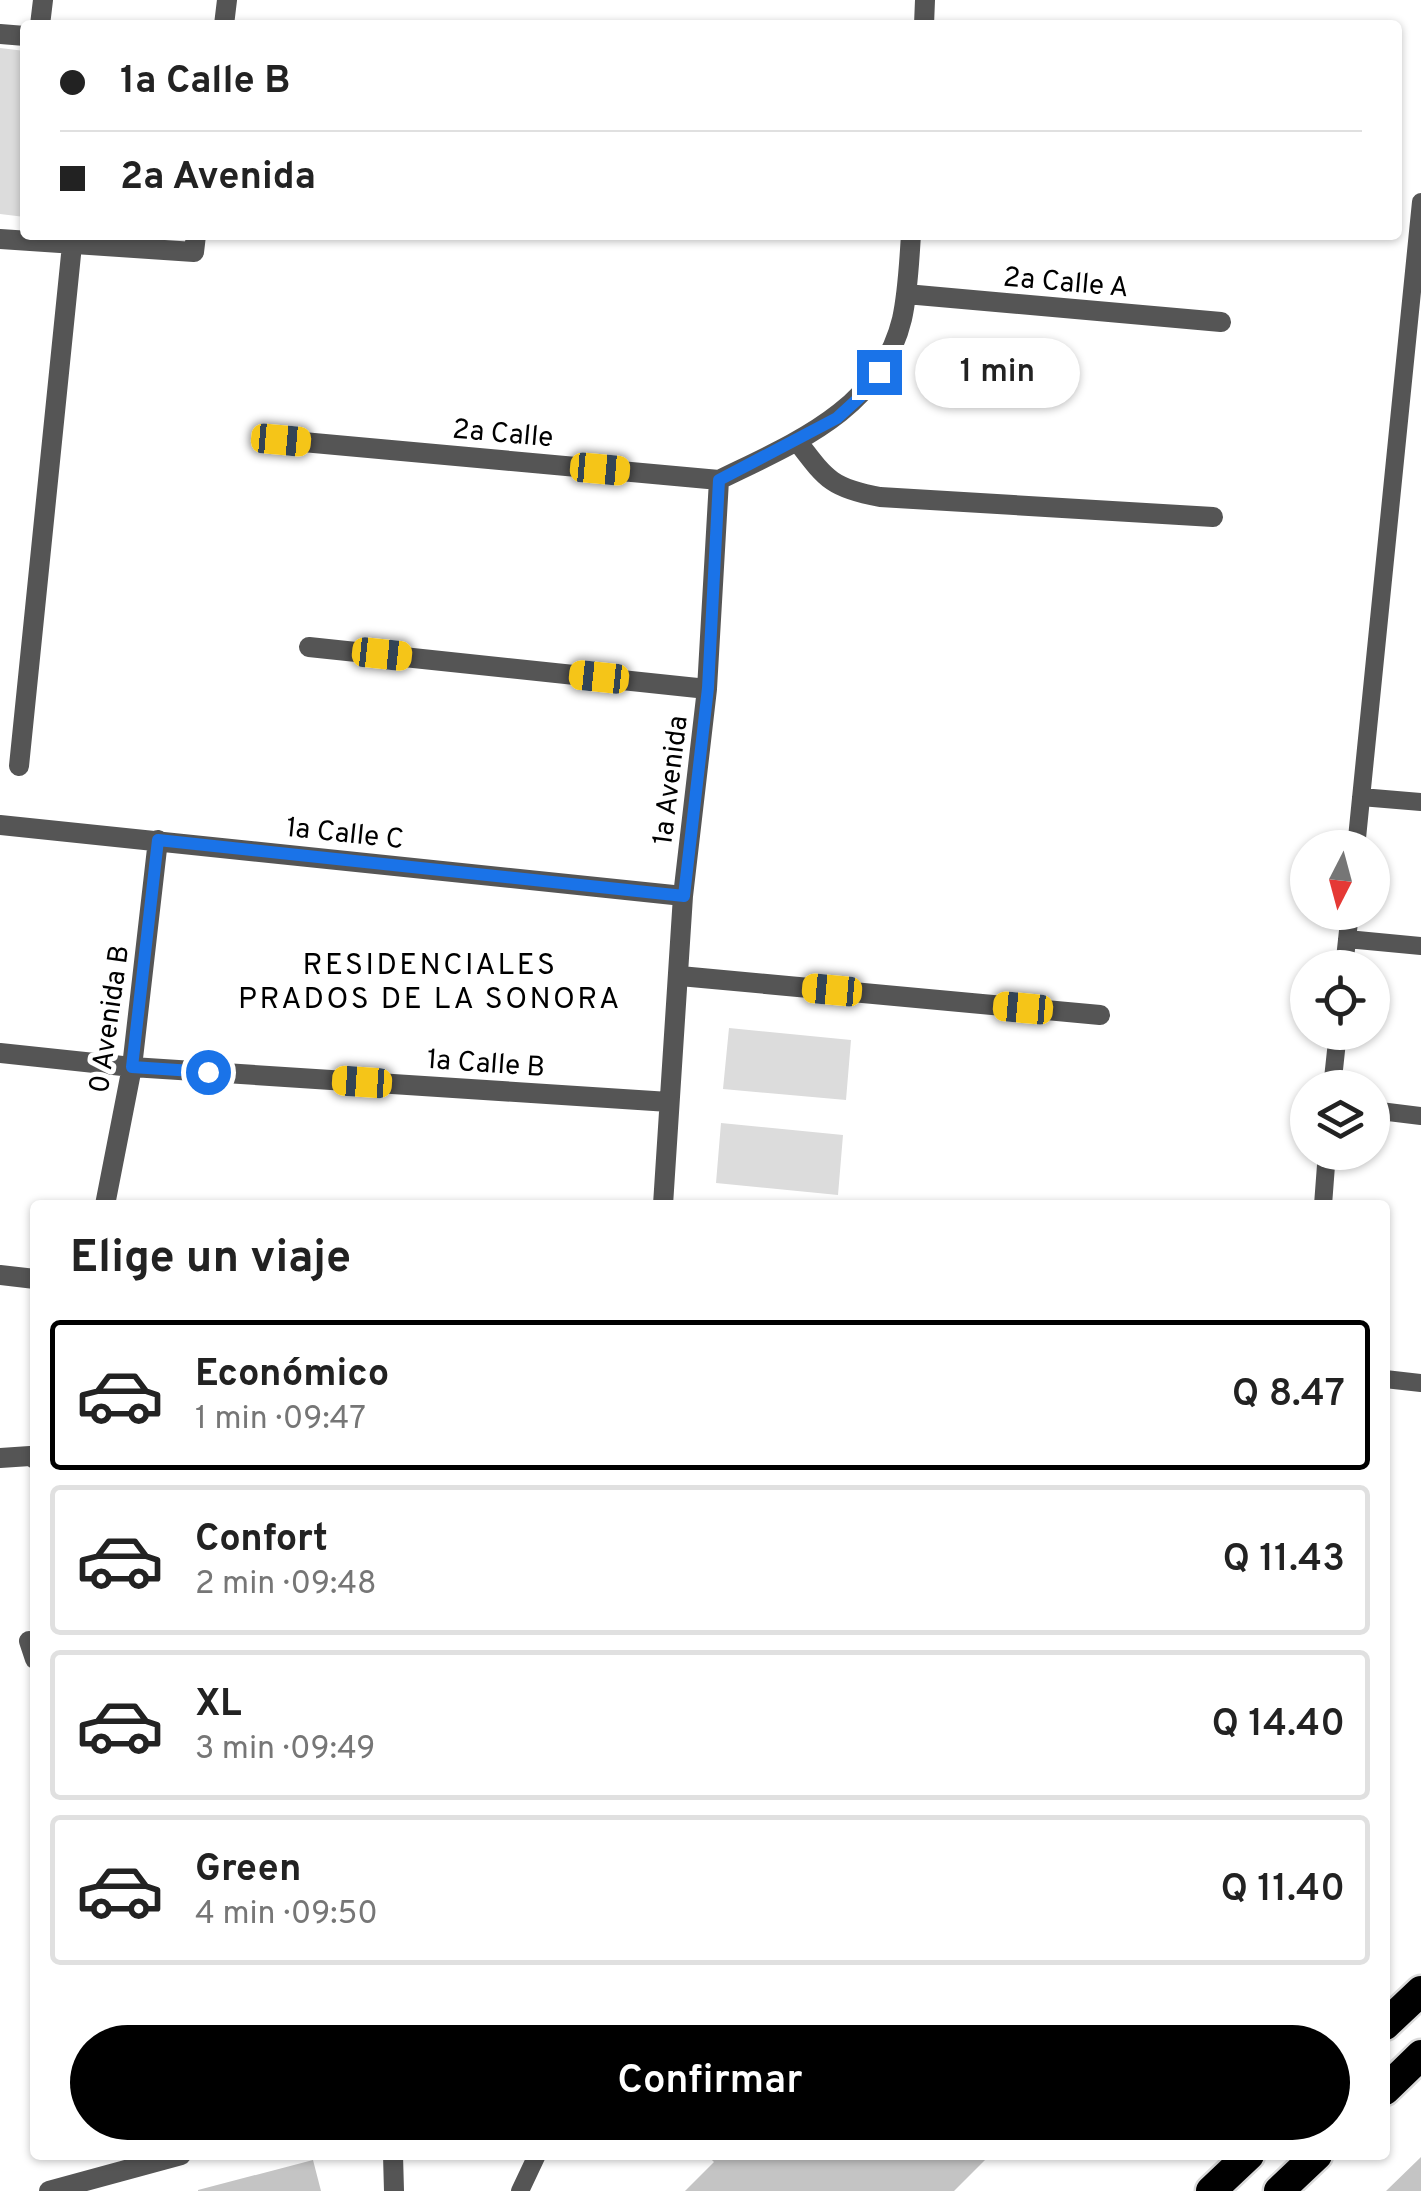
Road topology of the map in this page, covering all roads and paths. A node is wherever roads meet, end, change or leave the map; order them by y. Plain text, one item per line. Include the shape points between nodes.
1 (1421, 202) edge
2 (73, 240) edge
3 (97, 240) edge
4 (911, 240) edge
5 (195, 244) edge
6 (906, 294) junction
7 (1221, 322) dead end
8 (1414, 332) edge
9 (281, 440) dead end
10 (797, 441) junction
11 (719, 480) junction
12 (1213, 517) dead end
13 (309, 647) dead end
14 (708, 688) junction
15 (19, 766) dead end
16 (1362, 796) junction
17 (1421, 802) edge
18 (0, 825) edge
19 (1358, 830) edge
20 (158, 840) junction
21 (684, 896) junction
22 (1348, 930) edge
23 (1347, 938) junction
24 (1421, 946) edge
25 (1346, 950) edge
26 (680, 976) junction
27 (1100, 1015) dead end
28 (0, 1053) edge
29 (132, 1067) junction
30 (669, 1102) junction
31 (1390, 1112) edge
32 (1421, 1116) edge
33 (1326, 1170) edge
34 (106, 1200) edge
35 (663, 1200) edge
36 (1323, 1200) edge
37 (0, 1275) edge
38 (30, 1278) edge
39 (1390, 1380) edge
40 (1421, 1383) edge
41 (30, 1456) edge
42 (0, 1458) edge
43 (1421, 1991) edge
44 (1390, 2021) edge
45 (1421, 2055) edge
46 (1390, 2085) edge
47 (162, 2160) edge
48 (393, 2160) edge
49 (535, 2160) edge
50 (1244, 2160) edge
51 (1311, 2160) edge
52 (49, 2191) edge
53 (394, 2191) edge
54 (520, 2191) edge
55 (1212, 2191) edge
56 (1279, 2191) edge

1 - 8 lane
2 - 15 street
3 - 5 street
4 - 6 street
6 - 7 street, 2a Calle A
6 - 10 street via 902,321 879,372 837,418
8 - 16 lane
9 - 11 street, 2a Calle
10 - 11 street
10 - 12 street via 826,479 850,492
11 - 14 street, 1a Avenida
13 - 14 street
14 - 21 street, 1a Avenida
16 - 17 lane
16 - 19 lane
18 - 20 street, 1a Calle C
20 - 21 street, 1a Calle C
20 - 29 street, 0 Avenida B
21 - 26 street, 1a Avenida
22 - 23 lane
23 - 24 lane
23 - 25 lane
26 - 27 street
26 - 30 street, 1a Avenida
28 - 29 street, 1a Calle B
29 - 30 street, 1a Calle B
29 - 34 street, 0 Avenida B
30 - 35 street, 1a Avenida
31 - 32 lane
33 - 36 lane
37 - 38 street
39 - 40 lane
41 - 42 street
43 - 44 highway
45 - 46 highway
47 - 52 street
48 - 53 street
49 - 54 lane
50 - 55 highway
51 - 56 highway

